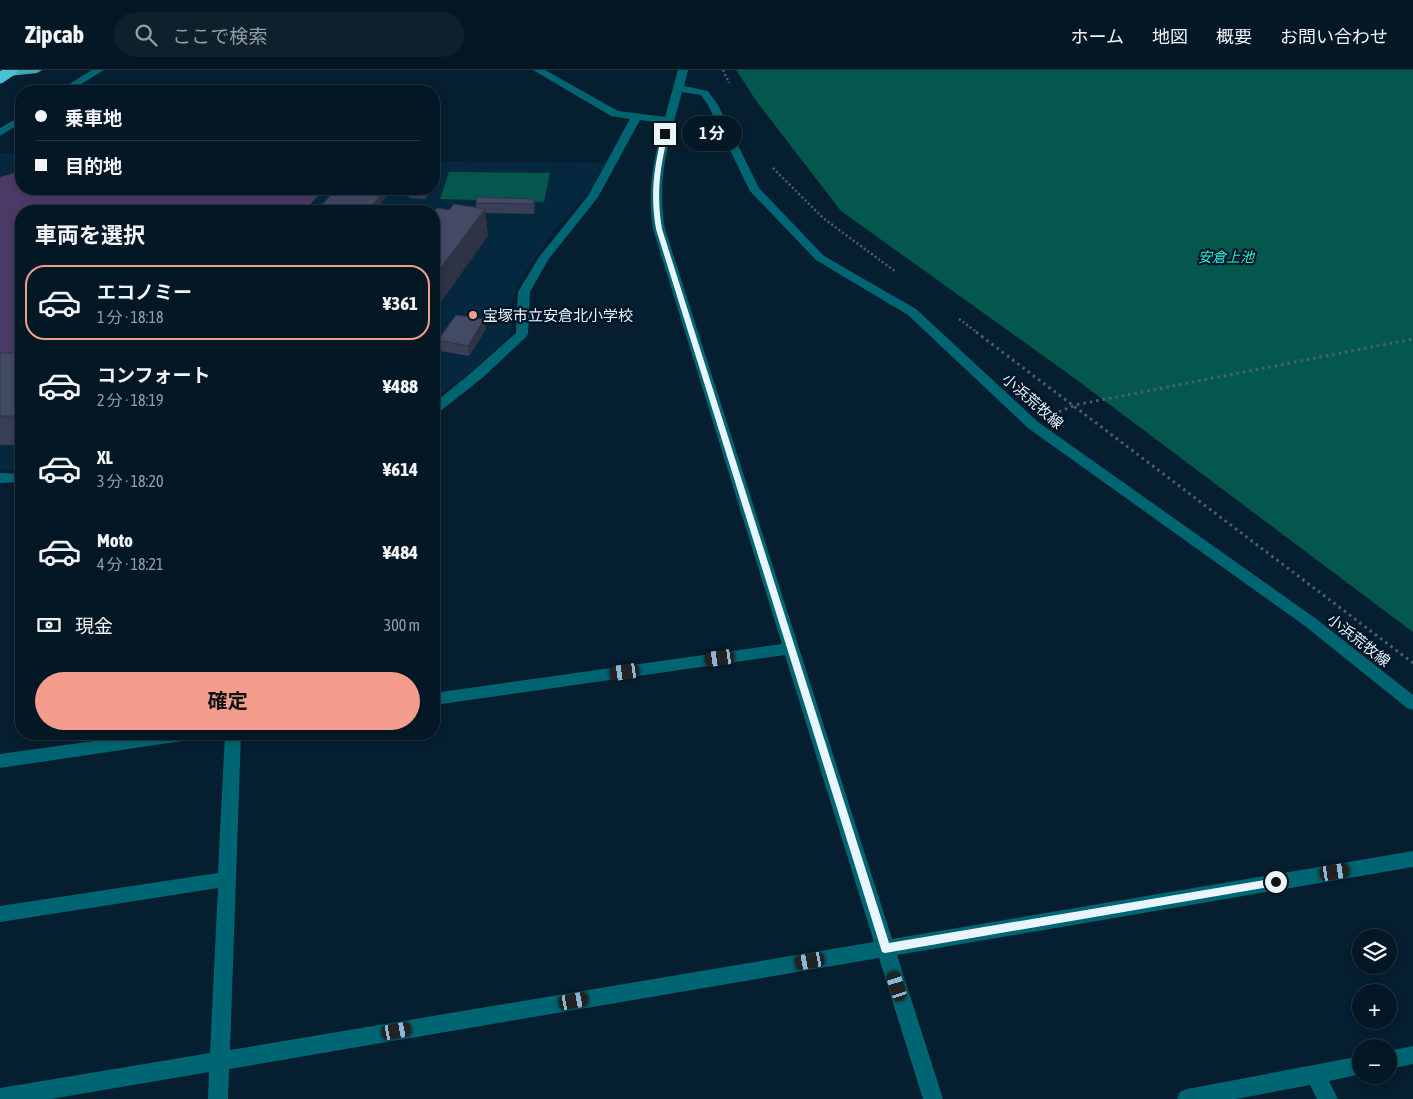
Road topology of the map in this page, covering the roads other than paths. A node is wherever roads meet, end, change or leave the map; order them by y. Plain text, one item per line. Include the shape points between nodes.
1 (12, 70) edge
2 (37, 70) edge
3 (99, 70) edge
4 (538, 70) edge
5 (682, 70) edge
6 (0, 76) edge
7 (73, 85) edge
8 (678, 88) junction
9 (636, 118) junction
10 (668, 120) junction
11 (15, 123) edge
12 (0, 134) edge
13 (440, 404) edge
14 (0, 478) edge
15 (15, 478) edge
16 (791, 648) junction
17 (440, 698) edge
18 (1413, 704) edge
19 (147, 740) edge
20 (233, 740) edge
21 (0, 761) edge
22 (1413, 859) edge
23 (227, 879) junction
24 (0, 914) edge
25 (885, 948) junction
26 (1413, 1055) edge
27 (1397, 1058) edge
28 (220, 1061) junction
29 (1352, 1067) edge
30 (1315, 1074) junction
31 (0, 1098) edge
32 (218, 1099) edge
33 (933, 1099) edge
34 (1187, 1099) edge
35 (1328, 1099) edge

1 - 6 highway, bridge
2 - 6 main road
3 - 7 street
4 - 9 street via 615,114
5 - 8 street
8 - 10 street
8 - 18 street, 小浜荒牧線 via 704,93 754,189 820,258 912,312 1033,425 1310,622
9 - 10 street
9 - 13 street via 593,197 543,258 524,292 522,334
10 - 16 street via 658,162 655,204 659,229
11 - 12 street
14 - 15 street
16 - 17 street
16 - 25 street
19 - 21 street
20 - 23 street
22 - 25 street
23 - 24 street
23 - 28 street
25 - 28 street
25 - 33 street
26 - 27 street
28 - 31 street
28 - 32 street
29 - 30 street
30 - 34 street
30 - 35 street

